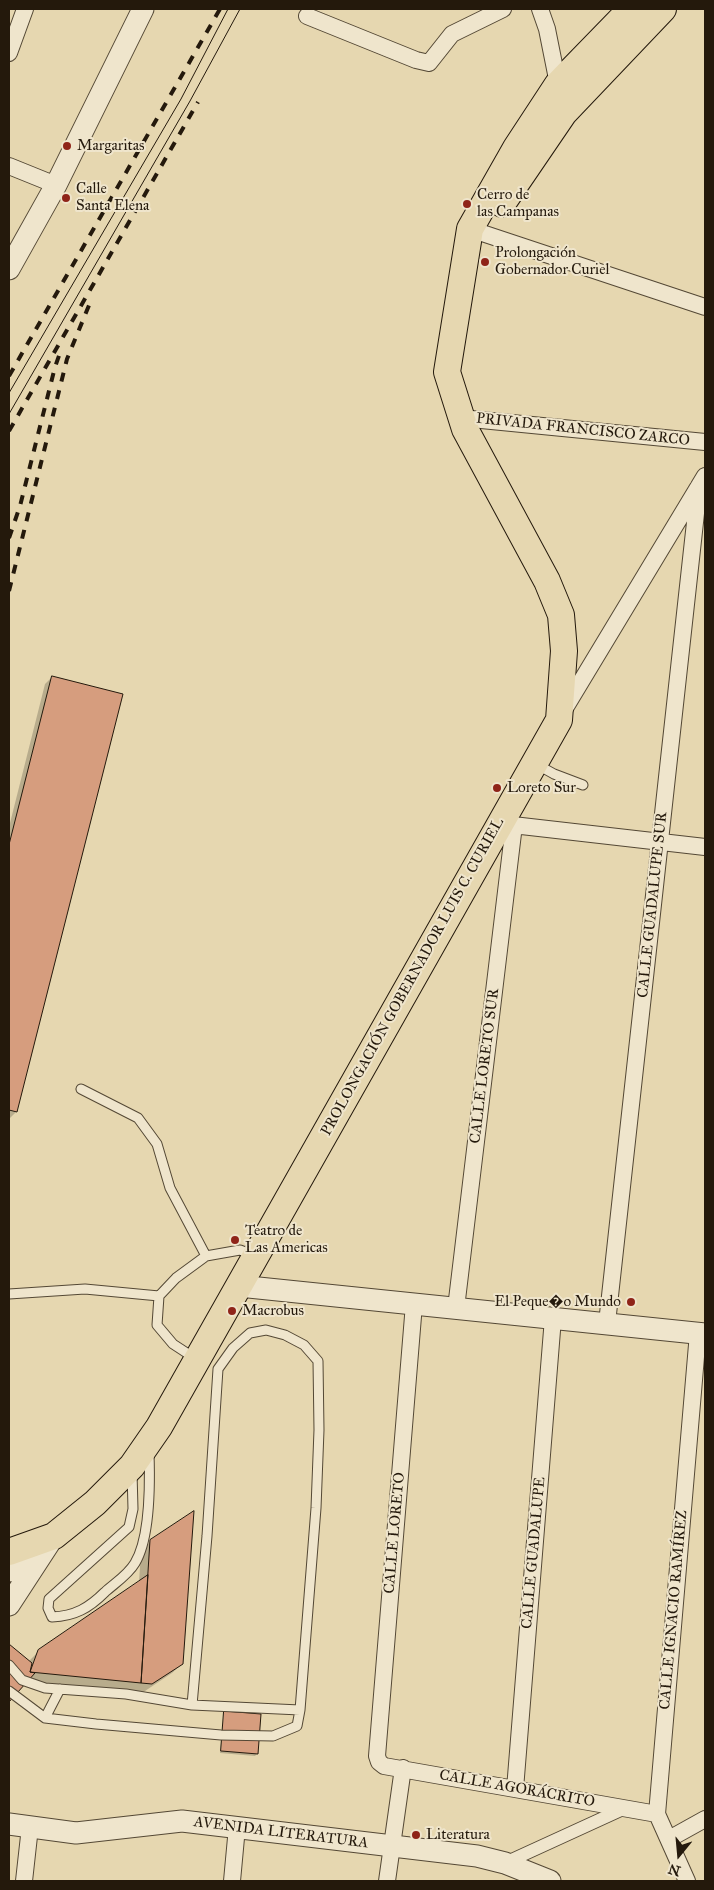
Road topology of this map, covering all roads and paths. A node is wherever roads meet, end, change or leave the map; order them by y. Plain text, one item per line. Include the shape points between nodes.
1 (25, 9) edge
2 (143, 9) edge
3 (503, 9) edge
4 (540, 9) edge
5 (631, 9) edge
6 (663, 9) edge
7 (307, 16) dead end
8 (9, 53) edge
9 (558, 84) junction
10 (9, 166) edge
11 (56, 185) junction
12 (476, 231) junction
13 (9, 270) edge
14 (705, 307) edge
15 (461, 418) junction
16 (705, 442) edge
17 (702, 481) edge
18 (559, 720) junction
19 (534, 763) junction
20 (583, 785) dead end
21 (507, 824) junction
22 (660, 842) junction
23 (705, 847) edge
24 (81, 1089) dead end
25 (206, 1256) junction
26 (256, 1256) junction
27 (239, 1286) junction
28 (9, 1294) edge
29 (159, 1296) junction
30 (414, 1304) junction
31 (456, 1308) junction
32 (553, 1318) junction
33 (607, 1324) junction
34 (702, 1333) edge
35 (197, 1360) junction
36 (148, 1443) junction
37 (132, 1466) junction
38 (129, 1527) junction
39 (144, 1529) junction
40 (54, 1536) junction
41 (9, 1552) edge
42 (9, 1571) edge
43 (9, 1604) edge
44 (9, 1666) edge
45 (60, 1689) junction
46 (9, 1691) edge
47 (192, 1705) junction
48 (300, 1710) junction
49 (45, 1718) junction
50 (379, 1762) joint
51 (403, 1768) junction
52 (515, 1789) junction
53 (623, 1809) junction
54 (657, 1814) junction
55 (705, 1819) edge
56 (9, 1824) edge
57 (30, 1827) junction
58 (237, 1827) junction
59 (669, 1839) junction
60 (391, 1846) junction
61 (505, 1863) junction
62 (24, 1881) edge
63 (232, 1881) edge
64 (387, 1881) edge
65 (550, 1881) edge
66 (687, 1881) edge

1 - 8 street
2 - 11 street
3 - 7 street via 452,34 429,63
4 - 9 street
5 - 9 main road, PROLONGACIÓN GOBERNADOR LUIS C. CURIEL
6 - 12 main road, PROLONGACIÓN GOBERNADOR LUIS C. CURIEL via 564,113
9 - 12 main road, PROLONGACIÓN GOBERNADOR LUIS C. CURIEL via 516,148
10 - 11 street
11 - 13 street
12 - 14 street
12 - 15 main road, PROLONGACIÓN GOBERNADOR LUIS C. CURIEL via 462,266 447,372
15 - 16 street, PRIVADA FRANCISCO ZARCO
15 - 18 main road, PROLONGACIÓN GOBERNADOR LUIS C. CURIEL via 547,581 560,615 564,651
17 - 18 street
17 - 22 street, CALLE GUADALUPE SUR
18 - 19 main road, PROLONGACIÓN GOBERNADOR LUIS C. CURIEL
19 - 20 lane
19 - 21 main road, PROLONGACIÓN GOBERNADOR LUIS C. CURIEL
21 - 22 street
21 - 26 main road, PROLONGACIÓN GOBERNADOR LUIS C. CURIEL
21 - 31 street, CALLE LORETO SUR
22 - 23 street
22 - 33 street, CALLE GUADALUPE SUR
24 - 25 lane via 138,1118 157,1144 170,1188
25 - 26 lane via 240,1250
25 - 29 lane via 176,1278
26 - 27 main road, PROLONGACIÓN GOBERNADOR LUIS C. CURIEL
27 - 30 street
27 - 35 main road, PROLONGACIÓN GOBERNADOR LUIS C. CURIEL
28 - 29 lane via 85,1289
29 - 35 lane via 157,1325 173,1344
30 - 31 street
30 - 50 street, CALLE LORETO
31 - 32 street
32 - 33 street
32 - 52 street, CALLE GUADALUPE
33 - 34 street
34 - 54 street, CALLE IGNACIO RAMÍREZ
35 - 36 main road, PROLONGACIÓN GOBERNADOR LUIS C. CURIEL
36 - 37 main road, PROLONGACIÓN GOBERNADOR LUIS C. CURIEL
36 - 39 lane via 148,1507
37 - 38 lane via 133,1509
37 - 40 main road, PROLONGACIÓN GOBERNADOR LUIS C. CURIEL via 95,1503
38 - 39 lane
38 - 39 lane via 49,1599 52,1617 66,1617 82,1611 122,1578 136,1562
40 - 41 main road, PROLONGACIÓN GOBERNADOR LUIS C. CURIEL
40 - 42 street
40 - 43 street
44 - 45 lane via 22,1680
45 - 47 lane via 126,1694
45 - 49 lane
46 - 49 lane
47 - 48 lane
47 - 48 lane via 218,1369 233,1348 250,1333 266,1330 285,1334 304,1345 318,1362 316,1508
48 - 49 lane via 297,1726 274,1736 221,1735
50 - 51 street, CALLE AGORÁCRITO via 384,1766
51 - 52 street, CALLE AGORÁCRITO
51 - 60 street
52 - 53 street, CALLE AGORÁCRITO
53 - 54 street, CALLE AGORÁCRITO
53 - 61 street
54 - 59 street
55 - 59 street
56 - 57 street, AVENIDA LITERATURA
57 - 58 street, AVENIDA LITERATURA via 76,1833 182,1821
57 - 62 street
58 - 60 street, AVENIDA LITERATURA
58 - 63 street
59 - 66 street
60 - 61 street, AVENIDA LITERATURA via 477,1856
60 - 64 street
61 - 65 street, AVENIDA LITERATURA

